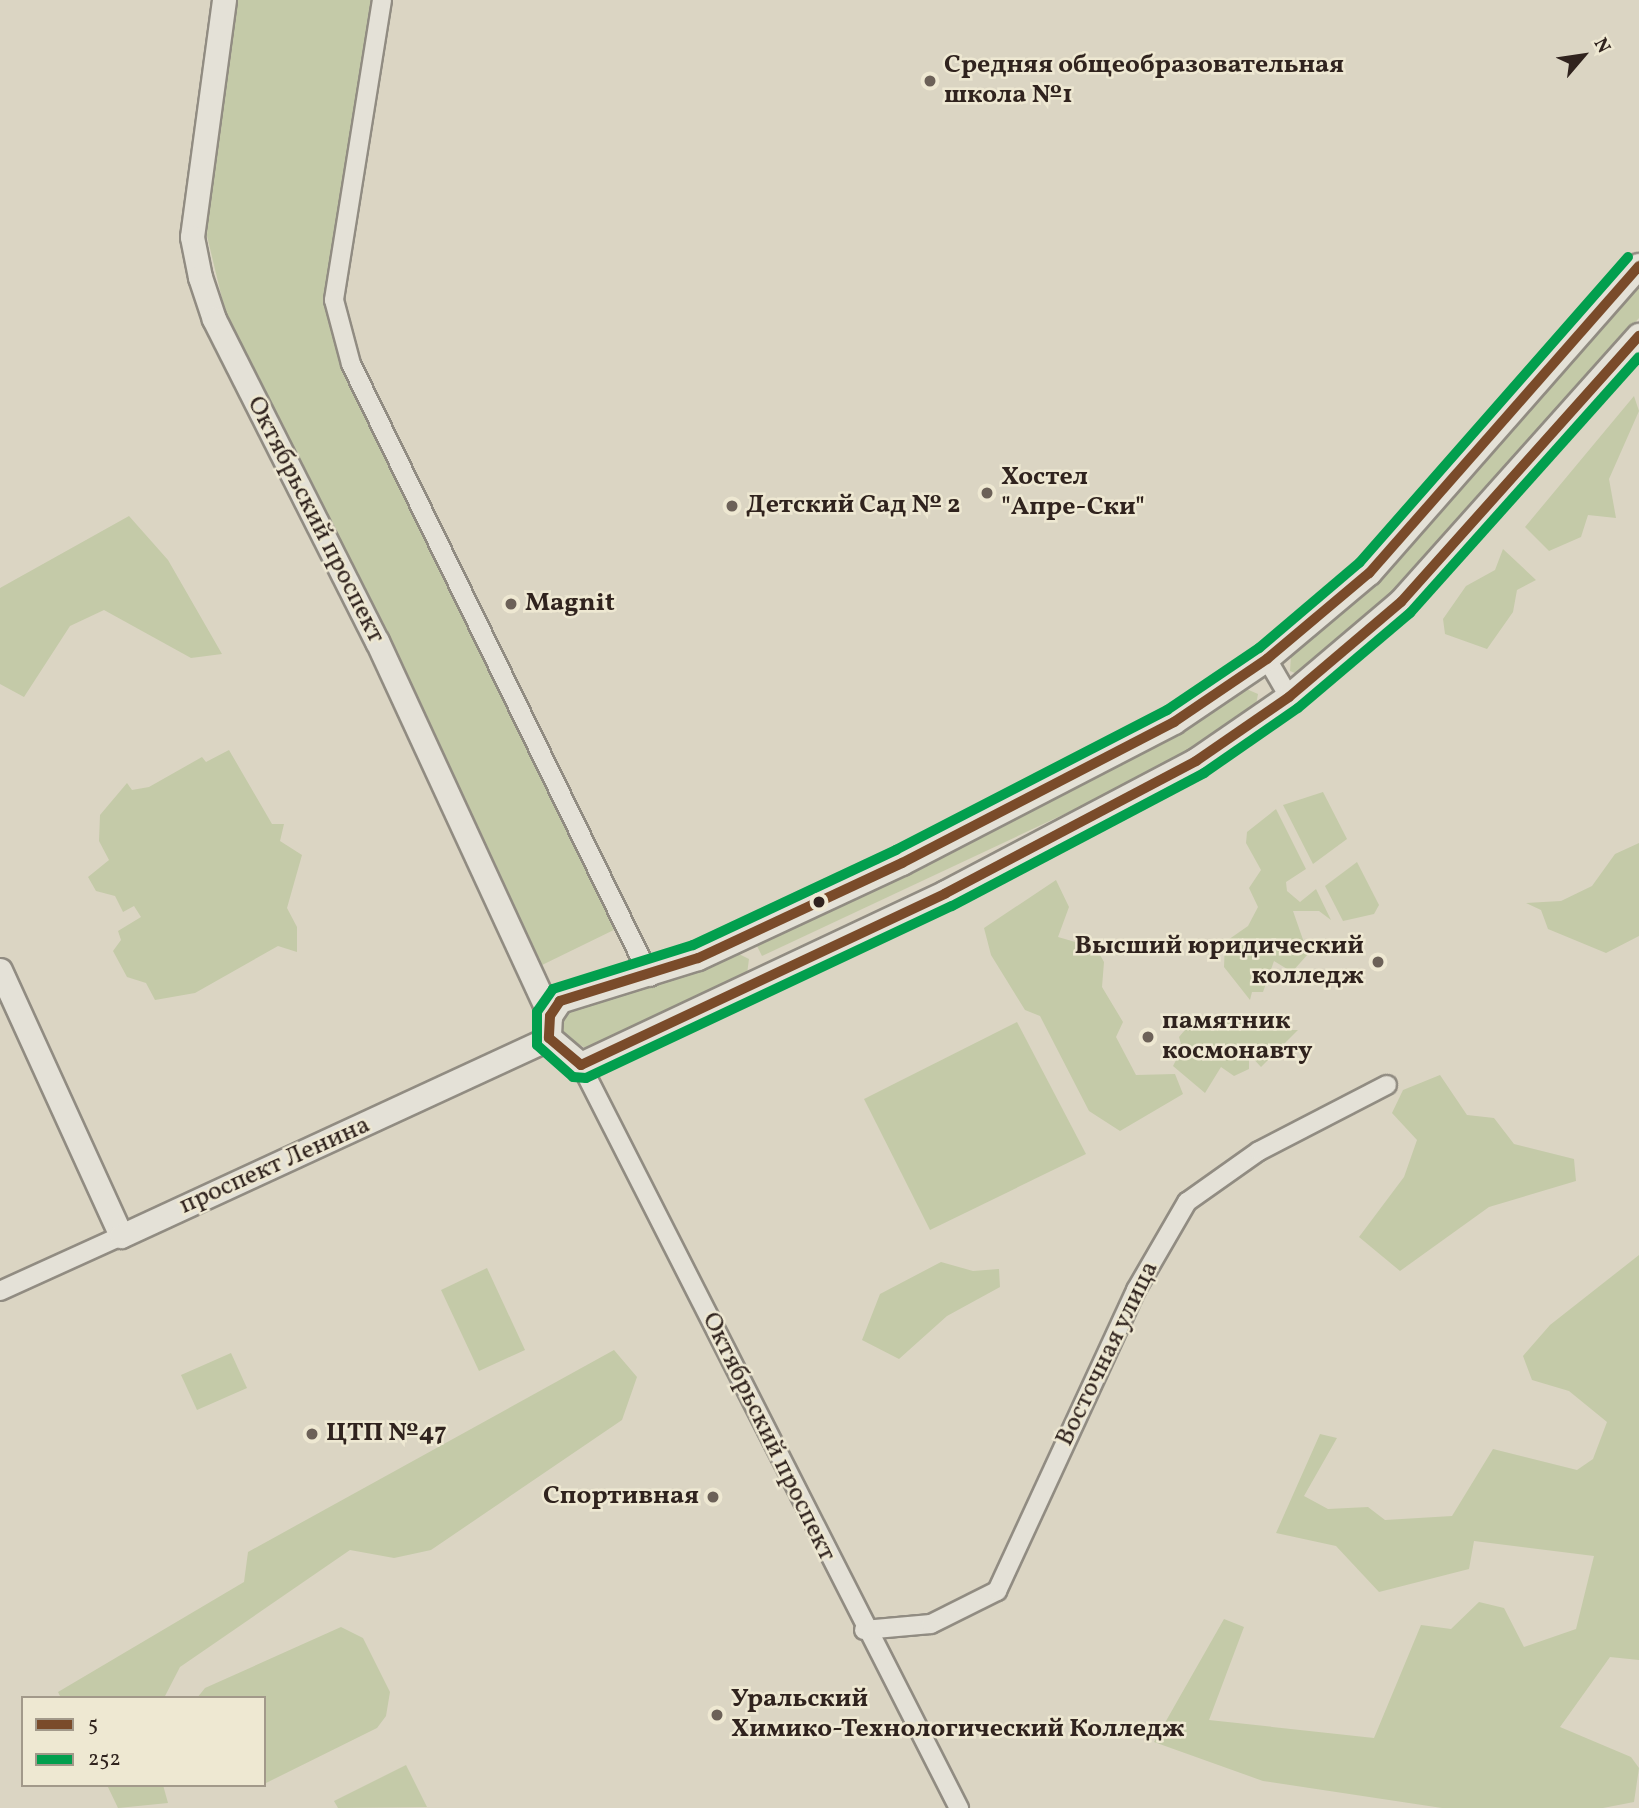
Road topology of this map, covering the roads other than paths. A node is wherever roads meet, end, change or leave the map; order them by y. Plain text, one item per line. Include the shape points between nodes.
1 (224, 0) edge
2 (382, 0) edge
3 (1639, 266) edge
4 (1639, 336) edge
5 (1267, 659) junction
6 (1289, 697) junction
7 (739, 941) junction
8 (0, 970) edge
9 (650, 977) junction
10 (759, 980) junction
11 (549, 1027) junction
12 (581, 1065) junction
13 (1387, 1085) dead end
14 (121, 1236) junction
15 (0, 1291) edge
16 (864, 1630) junction
17 (959, 1808) edge

1 - 11 street, Октябрьский проспект via 192,237 200,277 214,319 377,640
2 - 9 street via 334,300 351,364
3 - 5 main road, проспект Ленина via 1369,573
4 - 6 main road via 1434,568
5 - 6 street
5 - 7 main road, проспект Ленина via 1174,722 1021,804
6 - 10 main road via 1196,761 1039,847
7 - 9 main road, проспект Ленина
7 - 10 main road via 755,956
8 - 14 street
9 - 11 main road, проспект Ленина via 560,1001
10 - 12 main road
11 - 12 main road
11 - 14 street, проспект Ленина
12 - 16 street, Октябрьский проспект
13 - 16 street, Восточная улица via 1259,1151 1187,1202 1136,1290 997,1591 931,1624
14 - 15 street, проспект Ленина
16 - 17 street, Октябрьский проспект

